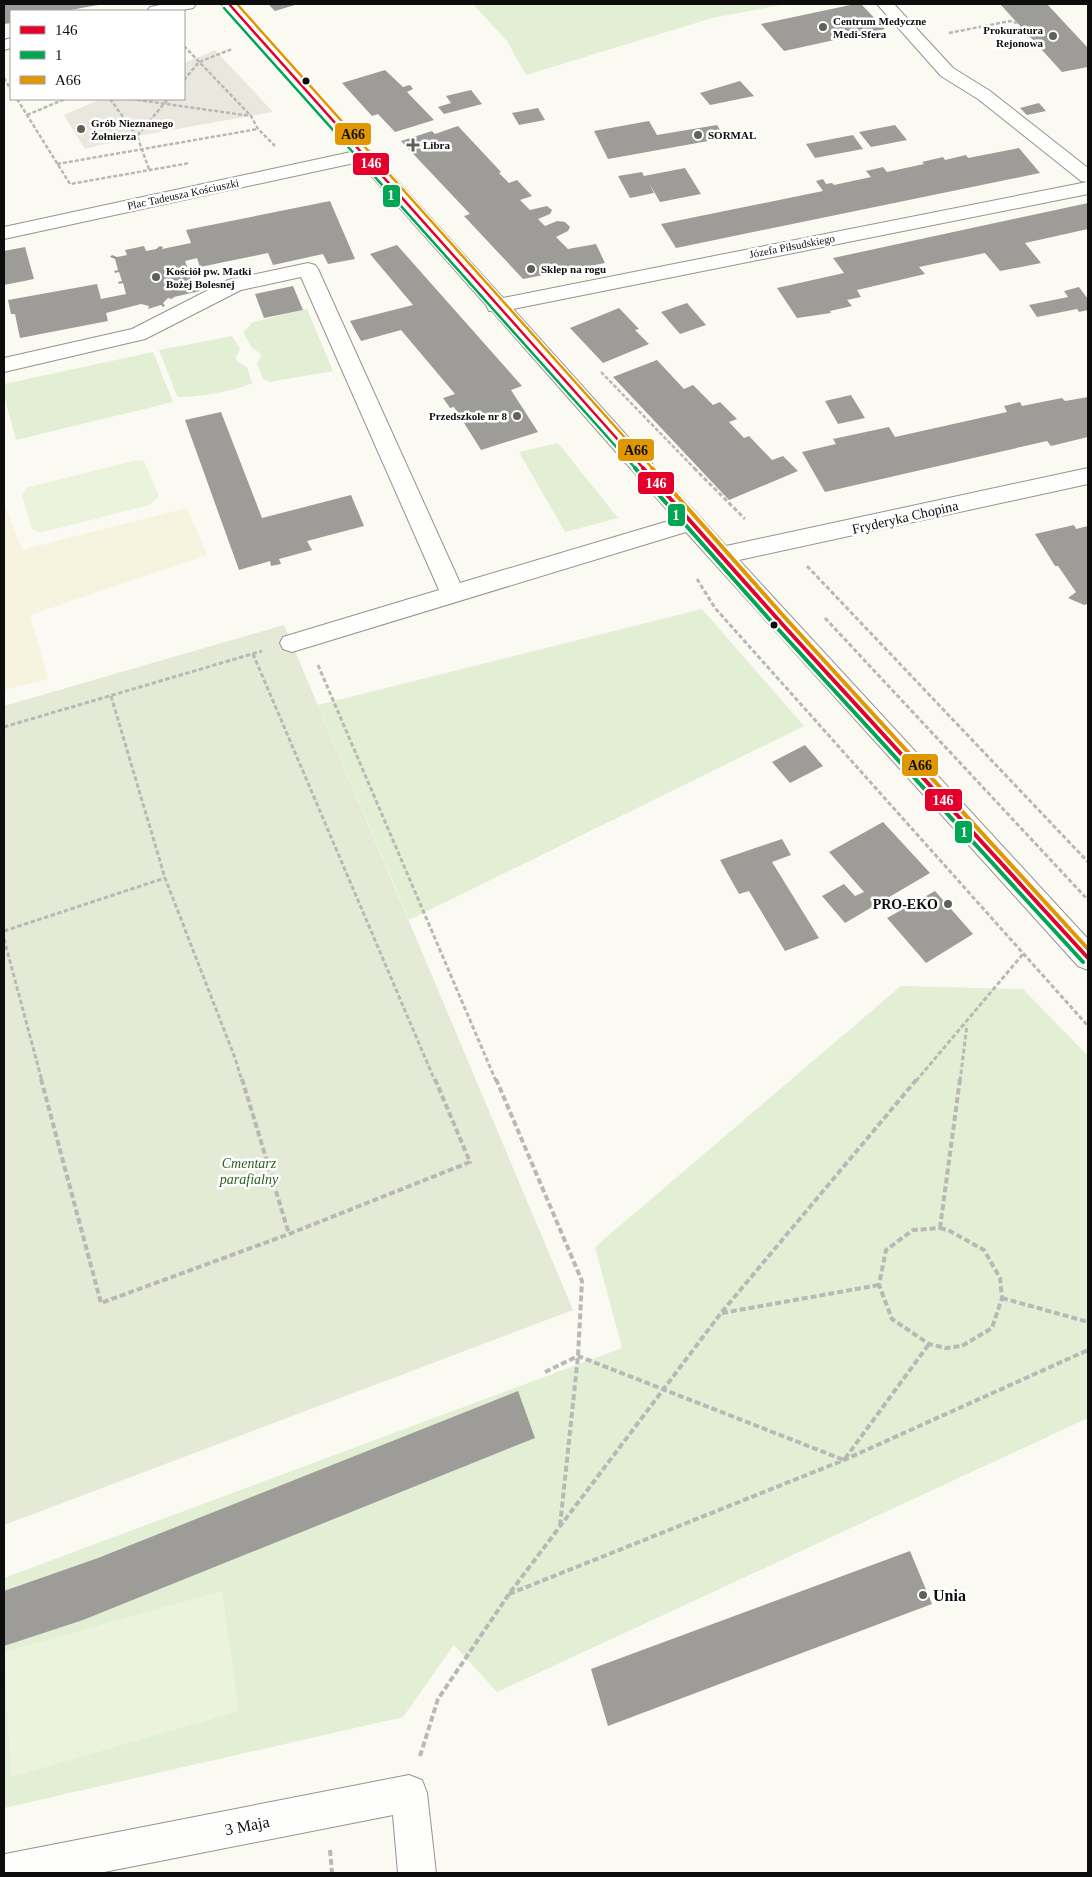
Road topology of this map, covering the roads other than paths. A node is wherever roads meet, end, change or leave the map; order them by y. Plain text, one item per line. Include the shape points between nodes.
1 (188, 4) edge
2 (228, 4) edge
3 (885, 4) edge
4 (161, 10) edge
5 (363, 155) junction
6 (1088, 177) edge
7 (1088, 188) edge
8 (4, 232) edge
9 (496, 306) junction
10 (4, 365) edge
11 (1088, 476) edge
12 (691, 522) junction
13 (722, 556) junction
14 (453, 594) junction
15 (299, 640) road end
16 (1088, 958) edge
17 (5, 1873) edge
18 (417, 1873) edge

1 - 4 street
2 - 5 street
3 - 6 street via 947,72 984,95
5 - 8 street, Plac Tadeusza Kościuszki
5 - 9 street
7 - 9 street, Józefa Piłsudskiego
9 - 12 street
10 - 14 street via 138,334 235,285 308,269
11 - 13 street, Fryderyka Chopina
12 - 13 street
12 - 14 street
13 - 16 street
14 - 15 street
17 - 18 street, 3 Maja via 409,1793

